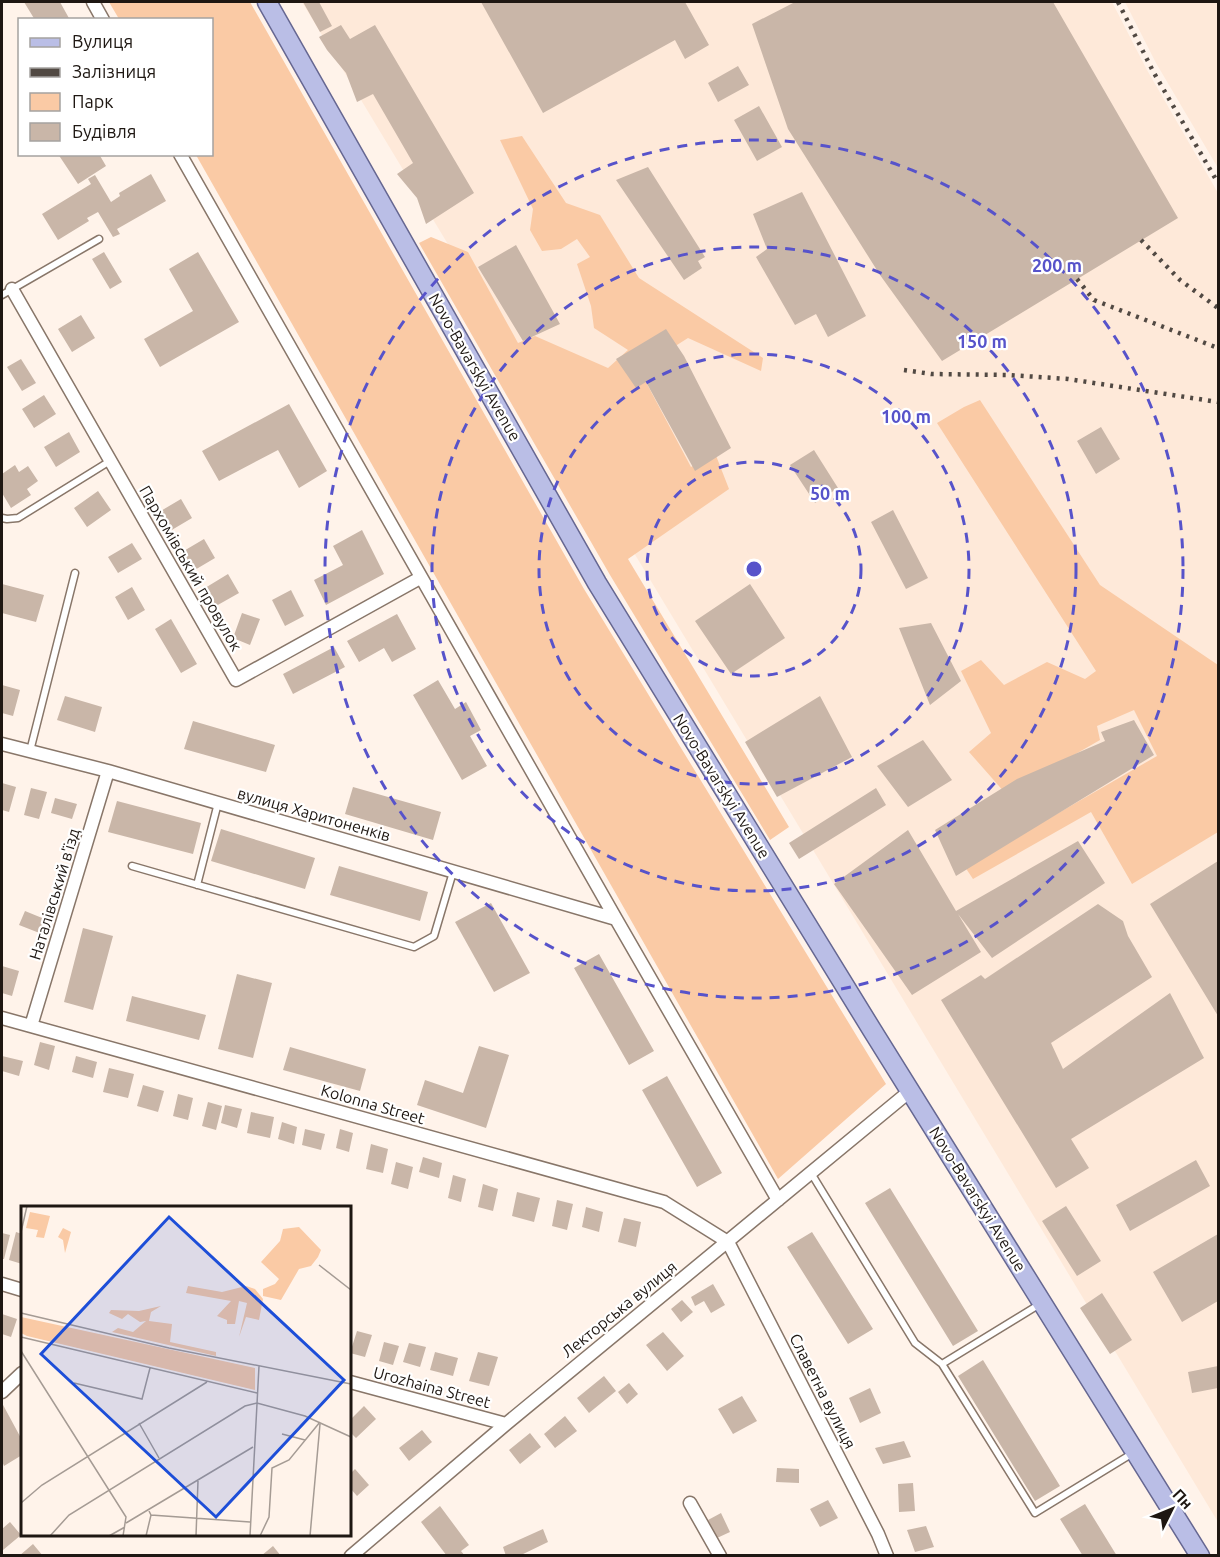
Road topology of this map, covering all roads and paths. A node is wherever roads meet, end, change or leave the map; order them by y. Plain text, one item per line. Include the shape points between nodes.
1 (93, 2) edge
2 (267, 2) edge
3 (102, 18) edge
4 (181, 156) edge
5 (99, 239) dead end
6 (7, 292) edge
7 (110, 461) junction
8 (2, 518) edge
9 (75, 573) dead end
10 (420, 578) junction
11 (2, 744) edge
12 (30, 751) junction
13 (108, 771) junction
14 (218, 803) junction
15 (132, 866) dead end
16 (453, 872) junction
17 (197, 885) junction
18 (616, 920) junction
19 (2, 1018) edge
20 (31, 1026) junction
21 (910, 1091) junction
22 (811, 1173) junction
23 (778, 1200) junction
24 (728, 1242) junction
25 (2, 1284) edge
26 (21, 1290) edge
27 (1043, 1303) junction
28 (942, 1364) junction
29 (21, 1374) edge
30 (351, 1382) edge
31 (2, 1392) edge
32 (506, 1424) junction
33 (1135, 1452) junction
34 (690, 1503) dead end
35 (351, 1556) edge
36 (720, 1556) edge
37 (887, 1556) edge
38 (1200, 1556) edge

1 - 3 street
2 - 21 main road, Novo-Bavarskyi Avenue via 597,583
4 - 10 street
5 - 6 lane
6 - 7 street, Пархомівський провулок
7 - 8 lane via 18,518
7 - 10 street, Пархомівський провулок via 236,680
9 - 12 lane
10 - 18 street
11 - 12 street, вулиця Харитоненків
12 - 13 street, вулиця Харитоненків
13 - 14 street, вулиця Харитоненків
13 - 20 street, Наталівський в'їзд
14 - 16 street, вулиця Харитоненків
14 - 17 lane
15 - 17 lane
16 - 17 lane via 434,936 414,946
16 - 18 street, вулиця Харитоненків
18 - 23 street
19 - 20 street, Kolonna Street
20 - 24 street, Kolonna Street via 664,1202
21 - 22 street, Лекторська вулиця
21 - 27 main road, Novo-Bavarskyi Avenue
22 - 23 street, Лекторська вулиця
22 - 28 lane via 915,1343
23 - 24 street, Лекторська вулиця
24 - 32 street, Лекторська вулиця
24 - 37 street, Славетна вулиця
25 - 26 street
27 - 28 lane
27 - 33 main road, Novo-Bavarskyi Avenue
28 - 33 lane via 1035,1513
29 - 31 street
30 - 32 street, Urozhaina Street
32 - 35 street, Лекторська вулиця
33 - 38 main road, Novo-Bavarskyi Avenue
34 - 36 street

